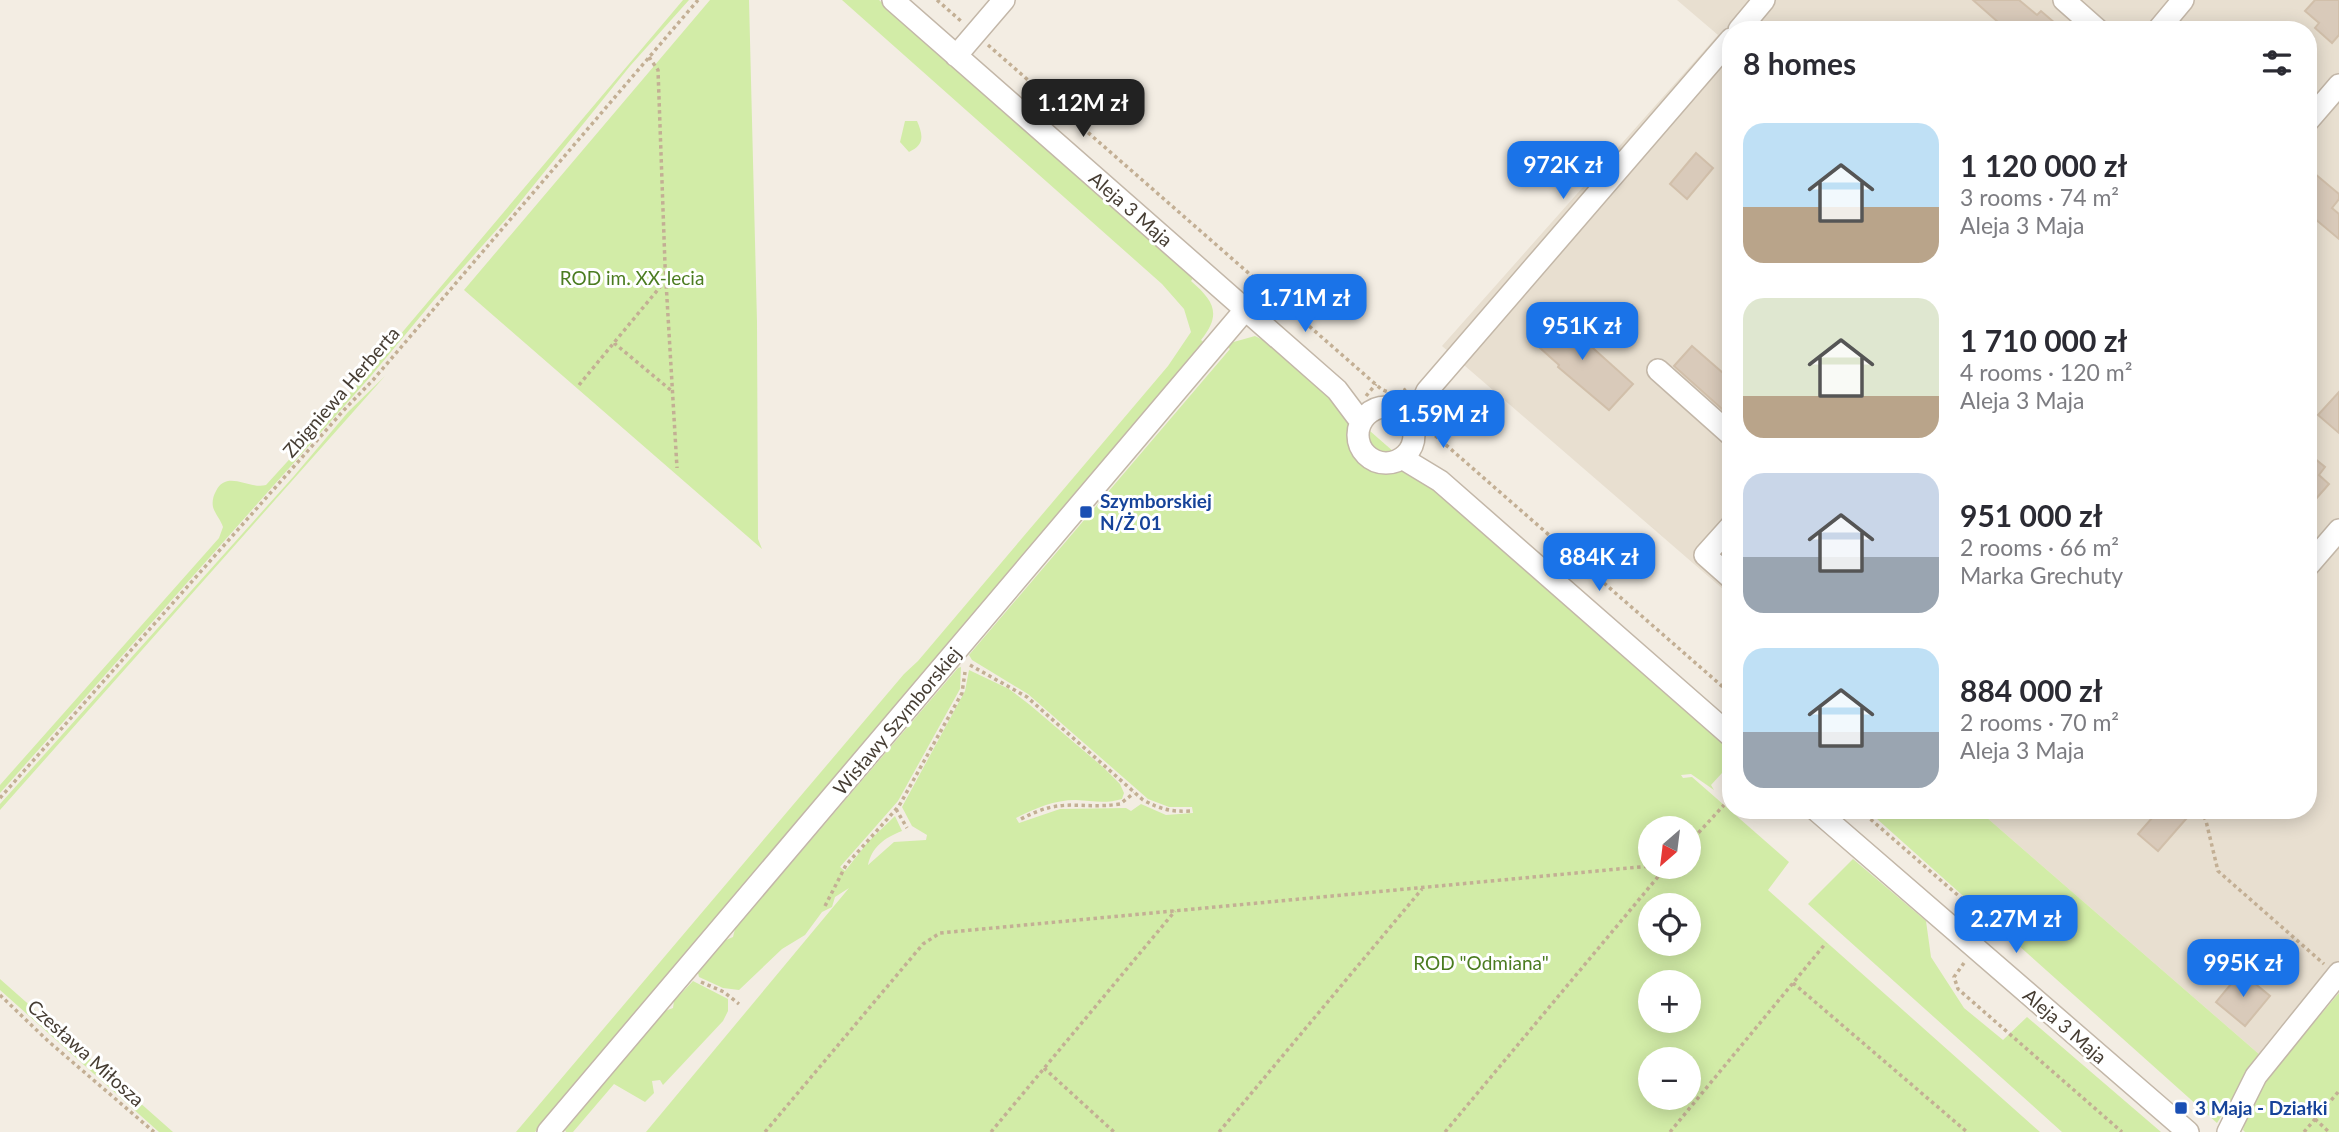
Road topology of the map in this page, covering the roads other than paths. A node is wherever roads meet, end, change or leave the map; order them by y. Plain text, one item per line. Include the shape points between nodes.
1 (893, 0) edge
2 (1004, 0) edge
3 (1764, 0) edge
4 (2064, 0) edge
5 (2183, 0) edge
6 (1746, 21) edge
7 (2088, 21) edge
8 (2166, 21) edge
9 (1722, 49) edge
10 (956, 56) junction
11 (2339, 85) edge
12 (2317, 111) edge
13 (1245, 310) junction
14 (1657, 370) dead end
15 (1427, 391) junction
16 (1379, 405) junction
17 (1722, 427) edge
18 (1414, 437) junction
19 (2339, 530) edge
20 (1722, 536) edge
21 (2317, 556) edge
22 (1722, 570) edge
23 (1722, 728) edge
24 (1826, 819) edge
25 (2338, 974) edge
26 (2236, 1130) edge
27 (548, 1132) edge
28 (2188, 1132) edge

1 - 10 street, Aleja 3 Maja
2 - 10 street
3 - 6 street
4 - 7 street
5 - 8 street
9 - 15 street
10 - 13 street, Aleja 3 Maja
11 - 12 street
13 - 16 street, Aleja 3 Maja via 1337,390
13 - 27 street, Wisławy Szymborskiej
14 - 17 street
15 - 16 street
15 - 18 street
16 - 18 street via 1401,411
16 - 18 street via 1358,440 1368,456 1384,463
18 - 23 street via 1440,481
19 - 21 street
20 - 22 street via 1705,555
24 - 28 street, Aleja 3 Maja
25 - 26 street via 2256,1076

